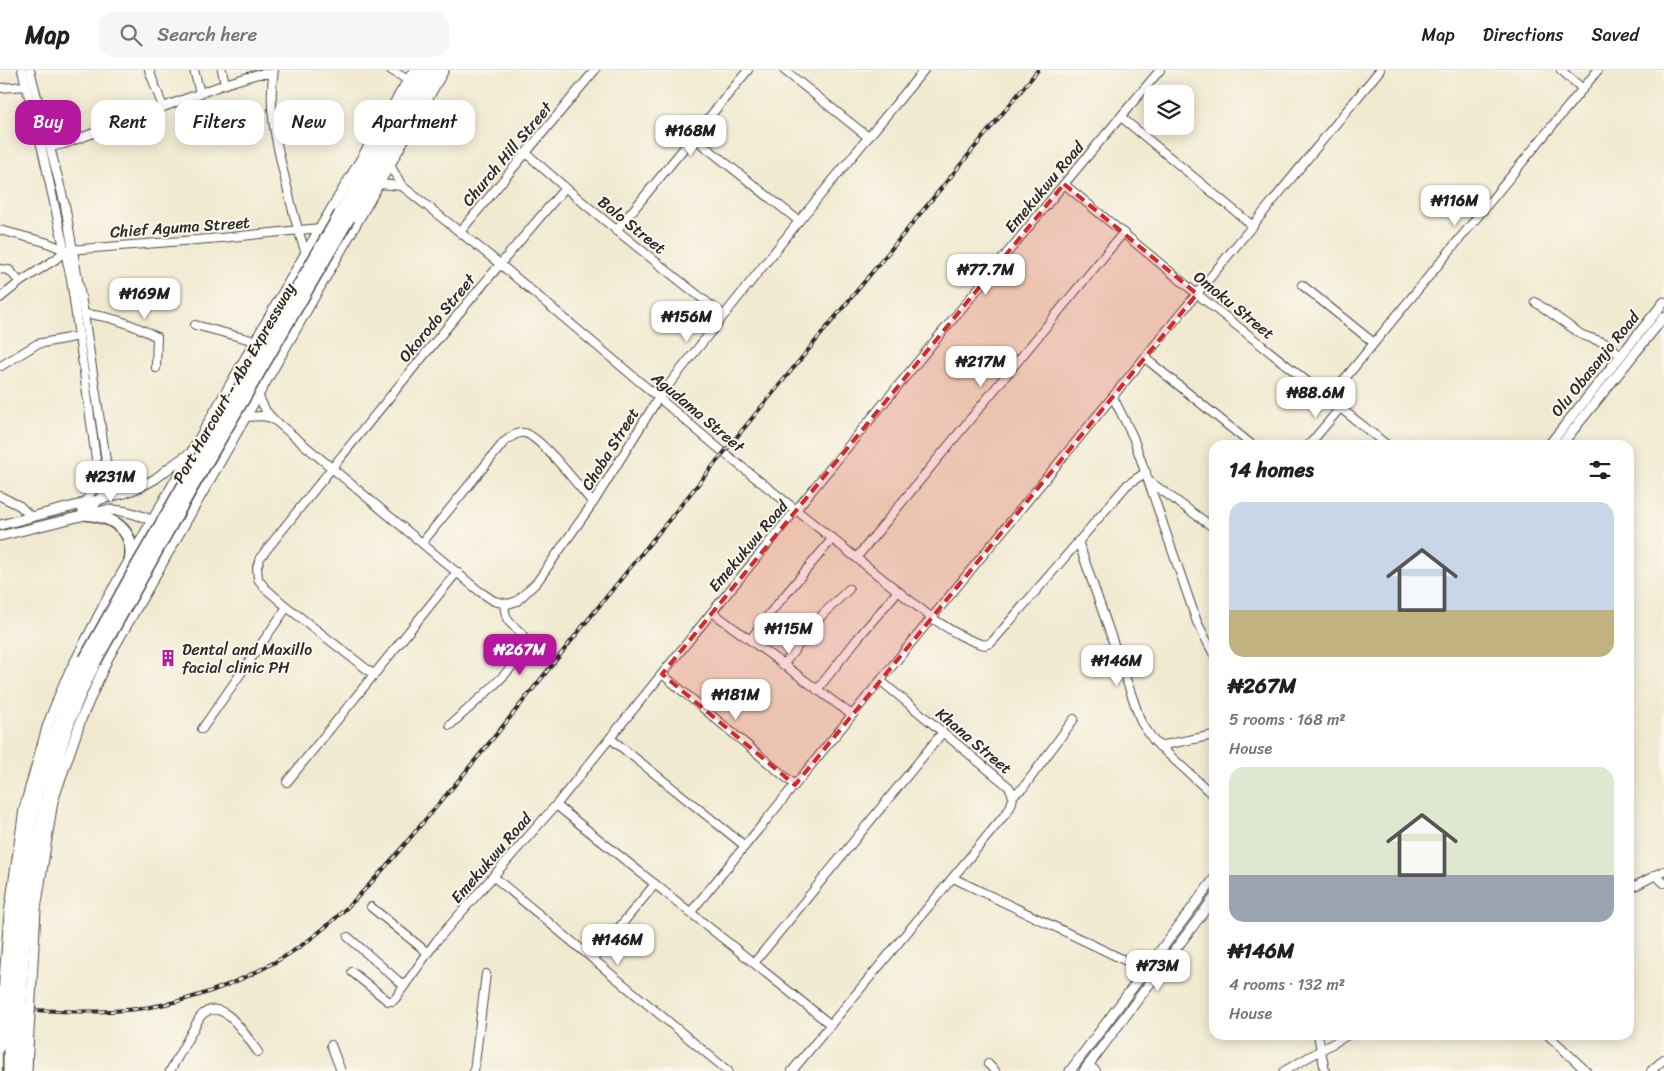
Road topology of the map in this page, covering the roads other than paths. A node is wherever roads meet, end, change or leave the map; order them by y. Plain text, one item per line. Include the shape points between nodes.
1 (22, 70) edge
2 (30, 70) edge
3 (149, 70) edge
4 (194, 70) edge
5 (222, 70) edge
6 (391, 70) edge
7 (414, 70) edge
8 (423, 70) edge
9 (434, 70) edge
10 (444, 70) edge
11 (595, 70) edge
12 (748, 70) edge
13 (784, 70) edge
14 (924, 70) edge
15 (1160, 70) edge
16 (1380, 70) edge
17 (1560, 70) edge
18 (1598, 70) edge
19 (274, 72) edge
20 (408, 80) junction
21 (225, 84) junction
22 (26, 86) junction
23 (0, 88) edge
24 (1583, 88) junction
25 (200, 93) junction
26 (160, 100) edge
27 (165, 106) edge
28 (1121, 117) junction
29 (91, 134) edge
30 (693, 136) junction
31 (868, 137) junction
32 (51, 147) junction
33 (526, 154) junction
34 (390, 165) junction
35 (379, 184) junction
36 (1064, 184) junction
37 (402, 186) junction
38 (565, 188) junction
39 (344, 216) junction
40 (798, 221) junction
41 (1253, 226) junction
42 (320, 228) junction
43 (0, 230) edge
44 (297, 231) junction
45 (616, 231) junction
46 (460, 232) junction
47 (1123, 233) junction
48 (74, 249) junction
49 (65, 250) junction
50 (306, 253) junction
51 (500, 264) junction
52 (0, 269) edge
53 (20, 282) junction
54 (1302, 285) dead end
55 (1197, 294) junction
56 (0, 298) edge
57 (1535, 302) dead end
58 (1664, 302) edge
59 (84, 314) junction
60 (723, 315) junction
61 (1664, 318) edge
62 (195, 326) dead end
63 (79, 336) junction
64 (255, 342) junction
65 (1374, 343) junction
66 (1621, 356) junction
67 (1145, 358) junction
68 (0, 366) edge
69 (156, 368) dead end
70 (258, 395) junction
71 (659, 397) junction
72 (1113, 397) junction
73 (1329, 398) junction
74 (1340, 407) junction
75 (246, 417) junction
76 (272, 418) junction
77 (1246, 440) edge
78 (1313, 440) edge
79 (1381, 440) edge
80 (1553, 440) edge
81 (1565, 440) edge
82 (192, 452) junction
83 (218, 466) junction
84 (332, 467) junction
85 (1146, 472) junction
86 (108, 474) junction
87 (1149, 481) junction
88 (125, 493) junction
89 (0, 496) edge
90 (100, 500) junction
91 (593, 503) junction
92 (797, 509) junction
93 (84, 510) junction
94 (30, 516) junction
95 (152, 520) junction
96 (1209, 524) edge
97 (0, 525) edge
98 (178, 534) junction
99 (0, 536) edge
100 (833, 538) junction
101 (1078, 541) junction
102 (422, 543) junction
103 (856, 557) junction
104 (130, 562) junction
105 (457, 572) junction
106 (849, 589) dead end
107 (898, 590) junction
108 (504, 604) junction
109 (287, 607) junction
110 (712, 612) junction
111 (932, 618) junction
112 (750, 640) junction
113 (1209, 646) edge
114 (783, 664) junction
115 (373, 674) junction
116 (662, 674) junction
117 (881, 681) junction
118 (818, 690) junction
119 (852, 716) junction
120 (1074, 719) dead end
121 (450, 725) dead end
122 (202, 729) dead end
123 (943, 732) junction
124 (1209, 736) edge
125 (610, 738) junction
126 (1159, 746) junction
127 (287, 782) dead end
128 (795, 785) junction
129 (1209, 791) edge
130 (1013, 795) junction
131 (556, 805) junction
132 (745, 846) junction
133 (1664, 871) edge
134 (1655, 875) junction
135 (494, 878) junction
136 (953, 878) junction
137 (1664, 883) edge
138 (655, 884) junction
139 (1209, 886) edge
140 (1634, 886) edge
141 (1209, 905) edge
142 (372, 907) dead end
143 (690, 913) junction
144 (348, 937) dead end
145 (428, 953) junction
146 (593, 960) junction
147 (754, 963) junction
148 (1145, 970) junction
149 (352, 972) dead end
150 (486, 974) dead end
151 (18, 981) junction
152 (404, 986) junction
153 (831, 1025) junction
154 (1319, 1040) edge
155 (1339, 1040) edge
156 (1553, 1040) edge
157 (331, 1046) dead end
158 (11, 1049) edge
159 (1320, 1050) junction
160 (258, 1052) dead end
161 (1664, 1059) edge
162 (988, 1064) dead end
163 (1090, 1069) edge
164 (8, 1071) edge
165 (18, 1071) edge
166 (27, 1071) edge
167 (170, 1071) edge
168 (341, 1071) edge
169 (474, 1071) edge
170 (728, 1071) edge
171 (792, 1071) edge
172 (995, 1071) edge
173 (1070, 1071) edge
174 (1284, 1071) edge
175 (1325, 1071) edge
176 (1586, 1071) edge
177 (1651, 1071) edge

1 - 22 street
2 - 32 street
3 - 26 street
4 - 25 street
5 - 21 street
6 - 20 street
7 - 20 main road
8 - 39 highway, Port Harcourt - Aba Expressway
9 - 39 highway, Port Harcourt - Aba Expressway
10 - 34 main road
11 - 33 street, Church Hill Street
12 - 30 street
13 - 31 street
14 - 31 street, Choba Street
15 - 28 street, Emekukwu Road
16 - 41 street
17 - 24 street
18 - 24 street
19 - 21 street
19 - 44 street via 271,85 275,137
20 - 42 main road
21 - 25 street
22 - 23 street
22 - 49 street
24 - 65 street
25 - 27 street
28 - 36 street, Emekukwu Road
28 - 41 street
29 - 32 street
30 - 40 street
30 - 45 street
31 - 40 street, Choba Street
32 - 48 street
33 - 38 street, Bolo Street
33 - 46 street, Church Hill Street
34 - 35 main road
34 - 37 street
35 - 37 street
35 - 70 main road
36 - 47 street, Omoku Street
36 - 92 street, Emekukwu Road
37 - 46 street, Agudama Street
38 - 45 street, Bolo Street
38 - 51 street, Okorodo Street
39 - 151 highway, Port Harcourt - Aba Expressway, bridge via 190,491 72,688 56,731 30,824 19,901
40 - 60 street, Choba Street
41 - 55 street
42 - 44 street, Chief Aguma Street
42 - 50 main road
43 - 49 street
44 - 48 street, Chief Aguma Street
44 - 50 street
45 - 60 street, Bolo Street
46 - 51 street, Agudama Street
47 - 55 street, Omoku Street
47 - 103 street
48 - 49 street, Chief Aguma Street
48 - 59 street
49 - 53 street
49 - 63 street
50 - 64 main road
51 - 71 street, Agudama Street
51 - 84 street, Okorodo Street
52 - 53 street via 9,270
53 - 56 street
54 - 65 street
55 - 67 street
55 - 73 street, Omoku Street
57 - 66 street via 1582,335 1608,344
58 - 66 main road, Olu Obasanjo Road
59 - 69 street via 95,314 157,337
59 - 86 street
60 - 71 street, Choba Street
61 - 81 main road, Olu Obasanjo Road
62 - 64 street
63 - 68 street via 37,344
63 - 93 street via 97,466 97,480
64 - 82 main road
65 - 73 street
66 - 80 main road, Olu Obasanjo Road
67 - 72 street
67 - 77 street
70 - 75 main road
70 - 76 street
71 - 91 street, Choba Street
71 - 92 street, Agudama Street
72 - 85 street
72 - 111 street
73 - 74 street, Omoku Street
74 - 78 street
74 - 79 street, Omoku Street
75 - 76 street
75 - 83 main road
76 - 84 street
82 - 83 main road via 208,452
82 - 88 main road via 155,479
82 - 95 main road
83 - 98 main road
84 - 102 street
84 - 109 street, Okorodo Street via 260,558 257,567 258,579
85 - 87 street
85 - 101 street via 1127,485
86 - 88 street via 117,488
86 - 90 street
87 - 96 street
87 - 113 street via 1197,622
88 - 90 main road
89 - 94 street via 20,506
90 - 93 main road
91 - 102 street via 544,447 520,433 504,442
91 - 108 street, Choba Street via 536,582 517,601
92 - 100 street, Agudama Street
92 - 110 street, Emekukwu Road
93 - 94 main road
93 - 95 main road via 118,510
93 - 99 main road
93 - 104 highway via 119,526 131,542
94 - 97 main road
95 - 98 main road
95 - 104 main road
98 - 151 main road via 108,658 82,717 53,800 36,909
100 - 103 street, Agudama Street
100 - 112 street
101 - 111 street, Agudama Street via 990,644 974,642
101 - 126 street via 1141,722
102 - 105 street
103 - 107 street, Agudama Street
104 - 151 main road via 65,681 48,724 24,810 8,914
105 - 108 street via 494,601
105 - 115 street
106 - 114 street via 823,614
107 - 111 street, Agudama Street
107 - 118 street
108 - 121 street via 508,620 524,636 525,649 511,669
109 - 115 street, Okorodo Street
109 - 122 street
110 - 112 street
110 - 116 street, Emekukwu Road
111 - 117 street
112 - 114 street
114 - 118 street
115 - 127 street
116 - 125 street, Emekukwu Road
116 - 128 street
117 - 119 street
117 - 123 street, Khana Street
118 - 119 street
119 - 128 street
120 - 130 street via 1024,788
123 - 130 street, Khana Street via 1009,787
123 - 147 street
124 - 126 street
125 - 131 street, Emekukwu Road
125 - 132 street
126 - 129 street
128 - 132 street
130 - 136 street, Khana Street via 1008,811
131 - 135 street, Emekukwu Road
131 - 138 street
132 - 143 street
133 - 134 street
134 - 137 street
134 - 140 street
135 - 145 street, Emekukwu Road
135 - 146 street
136 - 148 street
136 - 153 street, Khana Street
138 - 143 street
138 - 146 street
139 - 148 main road
141 - 163 main road
142 - 145 street
143 - 147 street
144 - 152 street
145 - 152 street, Emekukwu Road
146 - 170 street
147 - 153 street
148 - 173 main road
149 - 152 street, Emekukwu Road via 388,1001 393,1001
150 - 169 street
151 - 158 highway, Port Harcourt - Aba Expressway, bridge
151 - 158 main road, bridge
153 - 171 street, Khana Street
154 - 159 street
155 - 159 street
156 - 176 street
157 - 168 street
158 - 164 highway, Port Harcourt - Aba Expressway
158 - 165 highway, Port Harcourt - Aba Expressway
158 - 166 main road
159 - 174 street
159 - 175 street
160 - 167 street via 228,1013 210,1009 200,1017
161 - 177 street
162 - 172 street

